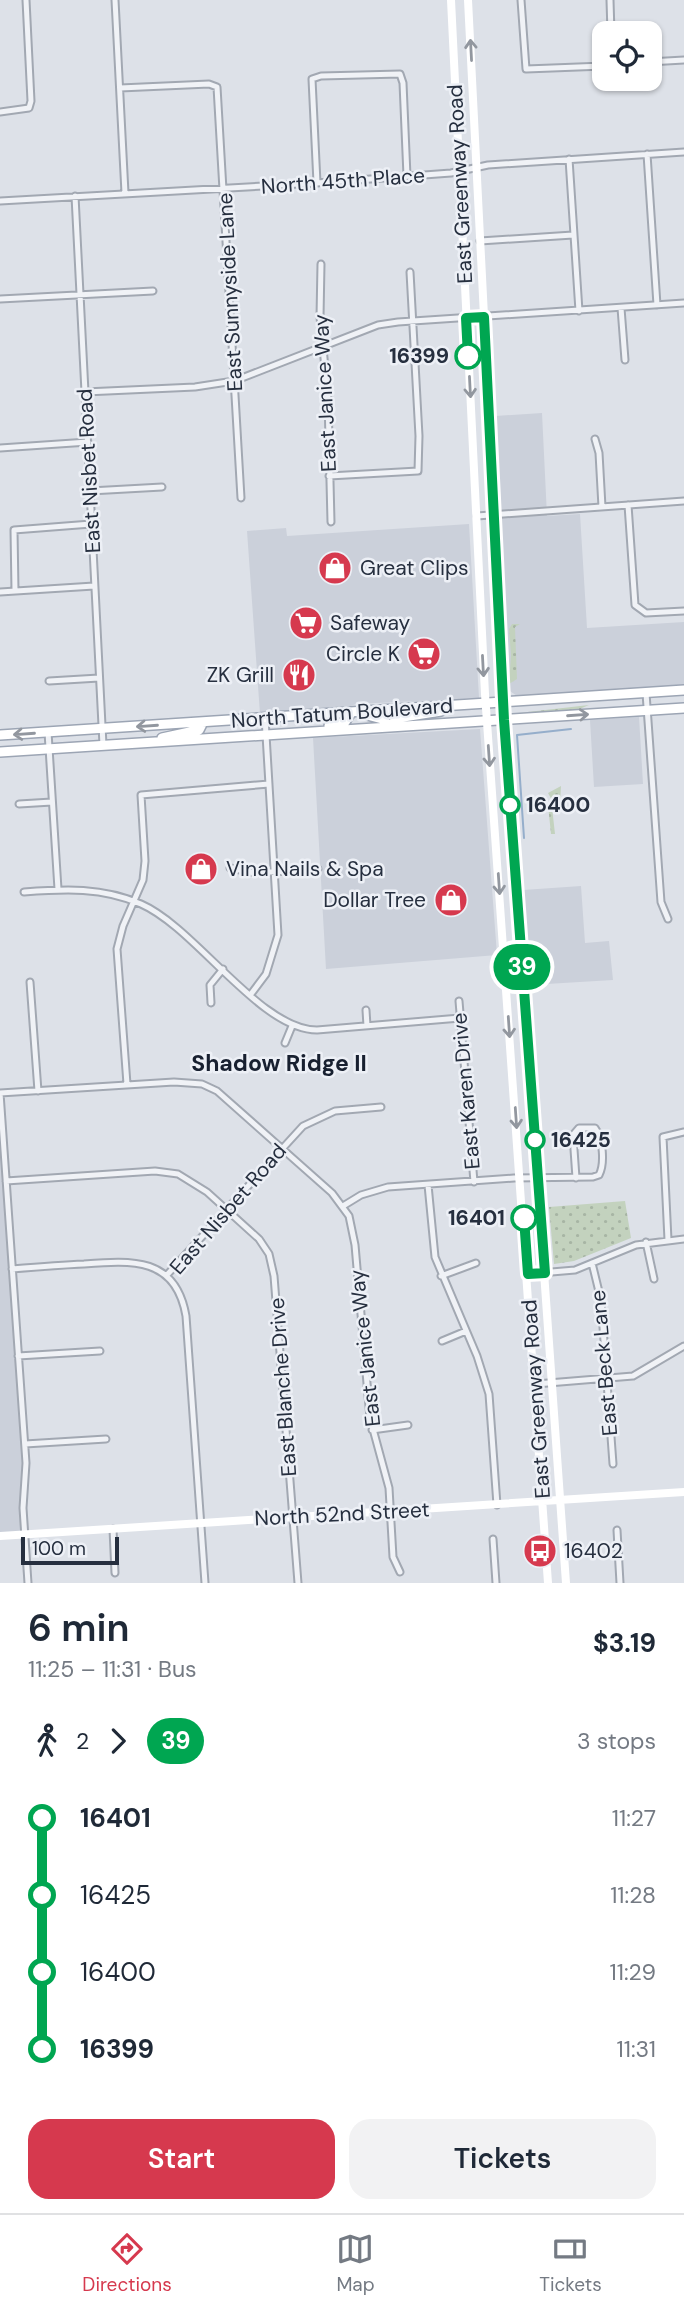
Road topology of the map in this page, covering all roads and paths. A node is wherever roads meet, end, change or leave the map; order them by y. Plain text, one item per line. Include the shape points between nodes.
1 (26, 0) edge
2 (115, 0) edge
3 (451, 0) edge
4 (468, 0) edge
5 (521, 0) edge
6 (610, 0) edge
7 (611, 21) edge
8 (684, 60) edge
9 (662, 61) edge
10 (592, 66) edge
11 (120, 88) junction
12 (0, 112) edge
13 (684, 152) edge
14 (647, 154) junction
15 (569, 159) junction
16 (477, 167) junction
17 (459, 170) junction
18 (407, 176) junction
19 (317, 183) junction
20 (225, 189) junction
21 (125, 194) junction
22 (75, 196) junction
23 (0, 201) edge
24 (573, 235) junction
25 (480, 241) junction
26 (321, 264) dead end
27 (410, 272) dead end
28 (153, 291) dead end
29 (80, 295) junction
30 (0, 299) edge
31 (684, 303) edge
32 (657, 305) junction
33 (621, 307) junction
34 (579, 311) junction
35 (484, 317) junction
36 (466, 318) junction
37 (413, 320) junction
38 (323, 347) junction
39 (625, 360) dead end
40 (234, 381) junction
41 (85, 393) junction
42 (595, 439) dead end
43 (88, 442) junction
44 (0, 448) edge
45 (329, 476) junction
46 (162, 488) dead end
47 (90, 491) junction
48 (241, 498) dead end
49 (684, 501) edge
50 (628, 505) junction
51 (603, 507) junction
52 (494, 515) junction
53 (477, 516) junction
54 (331, 523) dead end
55 (91, 524) junction
56 (479, 575) junction
57 (496, 575) junction
58 (94, 586) junction
59 (15, 591) junction
60 (0, 592) edge
61 (684, 611) edge
62 (99, 678) junction
63 (49, 681) dead end
64 (684, 690) edge
65 (646, 693) junction
66 (503, 703) junction
67 (485, 704) junction
68 (454, 706) junction
69 (684, 708) edge
70 (647, 710) junction
71 (351, 713) junction
72 (265, 718) junction
73 (504, 720) junction
74 (487, 721) junction
75 (203, 722) junction
76 (390, 727) junction
77 (102, 729) junction
78 (48, 732) junction
79 (0, 735) edge
80 (266, 736) junction
81 (148, 743) junction
82 (103, 747) junction
83 (49, 749) junction
84 (0, 752) edge
85 (269, 784) junction
86 (52, 802) junction
87 (19, 804) dead end
88 (230, 868) dead end
89 (318, 869) dead end
90 (275, 872) junction
91 (58, 889) junction
92 (24, 892) dead end
93 (134, 901) junction
94 (668, 919) dead end
95 (223, 969) junction
96 (30, 982) dead end
97 (251, 994) junction
98 (459, 1000) dead end
99 (211, 1003) dead end
100 (366, 1010) dead end
101 (460, 1018) junction
102 (292, 1026) junction
103 (367, 1026) junction
104 (285, 1043) dead end
105 (127, 1084) junction
106 (38, 1091) junction
107 (0, 1093) edge
108 (381, 1107) dead end
109 (684, 1132) edge
110 (281, 1148) junction
111 (576, 1178) junction
112 (521, 1179) junction
113 (538, 1179) junction
114 (6, 1181) junction
115 (474, 1182) junction
116 (428, 1185) junction
117 (343, 1206) junction
118 (226, 1210) junction
119 (684, 1239) edge
120 (668, 1240) junction
121 (646, 1242) junction
122 (476, 1263) dead end
123 (592, 1264) junction
124 (12, 1269) junction
125 (545, 1273) junction
126 (528, 1274) junction
127 (166, 1276) junction
128 (441, 1276) junction
129 (654, 1279) dead end
130 (466, 1331) junction
131 (442, 1341) dead end
132 (684, 1346) edge
133 (100, 1351) dead end
134 (18, 1356) junction
135 (607, 1379) junction
136 (552, 1383) junction
137 (536, 1384) junction
138 (408, 1425) dead end
139 (372, 1430) junction
140 (106, 1439) dead end
141 (25, 1444) junction
142 (613, 1464) dead end
143 (684, 1492) edge
144 (561, 1501) junction
145 (543, 1502) junction
146 (497, 1505) junction
147 (390, 1511) junction
148 (292, 1517) junction
149 (202, 1523) junction
150 (113, 1529) junction
151 (617, 1530) dead end
152 (24, 1534) junction
153 (0, 1535) edge
154 (494, 1539) dead end
155 (400, 1572) dead end
156 (116, 1573) dead end
157 (28, 1583) edge
158 (205, 1583) edge
159 (298, 1583) edge
160 (496, 1583) edge
161 (548, 1583) edge
162 (566, 1583) edge
163 (620, 1583) edge

1 - 12 street via 31,102 29,108
2 - 11 street
3 - 17 main road, East Greenway Road
16 -> 4 main road, East Greenway Road
5 - 10 street via 526,69
6 - 7 street
8 - 9 street
11 - 20 street, East Sunnyside Lane via 217,87
11 - 21 street
13 - 14 street, North 45th Place
14 - 15 street, North 45th Place
14 - 32 street
15 - 16 street, North 45th Place
15 - 24 street
16 - 17 street, North 45th Place
16 - 25 main road, East Greenway Road
17 - 18 street, North 45th Place
17 - 36 main road, East Greenway Road
18 - 19 street, North 45th Place
18 - 19 street via 400,74 312,79
19 - 20 street, North 45th Place
20 - 21 street, North 45th Place
20 - 40 street, East Sunnyside Lane
21 - 22 street, North 45th Place
22 - 23 street, North 45th Place
22 - 29 street, East Nisbet Road
24 - 25 street
24 - 34 street
25 - 35 main road, East Greenway Road
26 - 38 street, East Janice Way
27 - 37 street
28 - 29 street
29 - 30 street
29 - 41 street, East Nisbet Road
31 - 32 street
32 - 33 street
33 - 34 street
33 - 39 street
34 - 35 street
35 - 36 street
35 - 52 main road, East Greenway Road
36 - 37 street
36 -> 53 main road, East Greenway Road
37 - 38 street via 378,326
37 - 45 street via 418,471
38 - 40 street
38 - 45 street, East Janice Way
40 - 41 street
40 - 48 street, East Sunnyside Lane
41 - 43 street, East Nisbet Road
42 - 51 street
43 - 44 street
43 - 47 street, East Nisbet Road
45 - 54 street, East Janice Way
46 - 47 street
47 - 55 street, East Nisbet Road
49 - 50 street
50 - 51 street
50 - 61 street via 635,605 646,613
51 - 52 street
52 - 53 street
52 - 57 main road, East Greenway Road
53 - 56 main road, East Greenway Road
55 - 58 street, East Nisbet Road
55 - 59 street via 14,530
56 - 57 main road
56 -> 67 main road, East Greenway Road
57 - 66 main road, East Greenway Road
58 - 59 street
58 - 62 street, East Nisbet Road
59 - 60 street
62 - 63 street
62 - 77 street, East Nisbet Road
64 - 65 main road, North Tatum Boulevard
65 - 66 main road, North Tatum Boulevard
65 - 70 street
66 - 67 main road, North Tatum Boulevard
66 - 73 main road, East Greenway Road
67 - 68 main road, North Tatum Boulevard
67 - 74 main road, East Greenway Road
68 - 71 main road, North Tatum Boulevard
68 - 76 main road via 429,715 397,718
69 - 70 main road, North Tatum Boulevard
73 -> 70 main road, North Tatum Boulevard
70 - 94 street via 661,902
71 - 72 main road, North Tatum Boulevard
71 - 76 main road via 358,722
71 - 80 main road via 340,724 281,729
72 - 75 main road, North Tatum Boulevard
72 - 80 street
73 - 74 main road, North Tatum Boulevard
73 - 113 main road, East Greenway Road
74 - 76 main road, North Tatum Boulevard
74 -> 112 main road, East Greenway Road
75 -> 77 main road, North Tatum Boulevard
75 - 81 main road via 199,730
76 - 80 main road, North Tatum Boulevard
77 - 78 main road, North Tatum Boulevard
77 - 82 street, East Nisbet Road
78 -> 79 main road, North Tatum Boulevard
78 - 83 street
80 - 81 main road, North Tatum Boulevard
80 - 85 street
81 - 82 main road, North Tatum Boulevard
82 - 83 main road, North Tatum Boulevard
83 - 84 main road, North Tatum Boulevard
83 - 86 street
85 - 90 street
85 - 93 street via 141,795 145,861
86 - 87 street
86 - 91 street
88 - 90 street
89 - 90 street
90 - 97 street via 276,946 267,974
91 - 92 street
91 - 93 street via 96,890
93 - 95 street via 169,922
93 - 105 street via 117,949
95 - 97 street
95 - 99 street via 210,985
96 - 106 street
97 - 102 street
98 - 101 street, East Karen Drive
100 - 103 street
101 - 103 street
101 - 115 street, East Karen Drive
102 - 103 street via 309,1030
102 - 104 street
105 - 106 street
105 - 110 street via 174,1082 217,1090
106 - 107 street
107 - 114 street
108 - 110 street, East Nisbet Road via 319,1117
109 - 120 street via 663,1137
110 - 117 street
110 - 118 street, East Nisbet Road
111 - 111 street via 599,1175 602,1169 595,1128 579,1128 573,1135
111 - 113 street
112 - 113 street
112 - 115 street
112 - 126 main road, East Greenway Road
113 - 125 main road, East Greenway Road
114 - 118 street, East Blanche Drive via 168,1171 186,1177
114 - 124 street
115 - 116 street
116 - 117 street via 371,1191
116 - 128 street
117 - 139 street, East Janice Way via 353,1231
118 - 127 street, East Nisbet Road
118 - 148 street, East Blanche Drive via 259,1239 272,1264
119 - 120 street
120 - 121 street
121 - 123 street
121 - 129 street
122 - 128 street
123 - 125 street
123 - 135 street, East Beck Lane via 601,1300
124 - 127 street via 131,1261
124 - 134 street
125 - 126 street
125 - 136 main road, East Greenway Road
126 - 137 main road, East Greenway Road
127 - 149 street, East Nisbet Road via 179,1292 186,1316
128 - 130 street
130 - 131 street
130 - 146 street via 489,1394
132 - 135 street via 643,1372
133 - 134 street
134 - 141 street
135 - 136 street
135 - 142 street, East Beck Lane
136 - 137 street
136 - 144 main road, East Greenway Road
137 - 145 main road, East Greenway Road
138 - 139 street
139 - 147 street, East Janice Way via 387,1479
140 - 141 street
141 - 152 street
143 - 144 main road, North 52nd Street
144 - 145 main road, North 52nd Street
144 - 162 main road, East Greenway Road
145 - 146 main road, North 52nd Street
145 - 161 main road, East Greenway Road
146 - 147 main road, North 52nd Street
147 - 148 main road, North 52nd Street
147 - 155 street, East Janice Way via 393,1558
148 - 149 main road, North 52nd Street
148 - 159 street, East Blanche Drive
149 - 150 main road, North 52nd Street
149 - 158 street, East Nisbet Road
150 - 152 main road, North 52nd Street
150 - 156 street
151 - 163 street
152 - 153 main road, North 52nd Street
152 - 157 street
154 - 160 street

